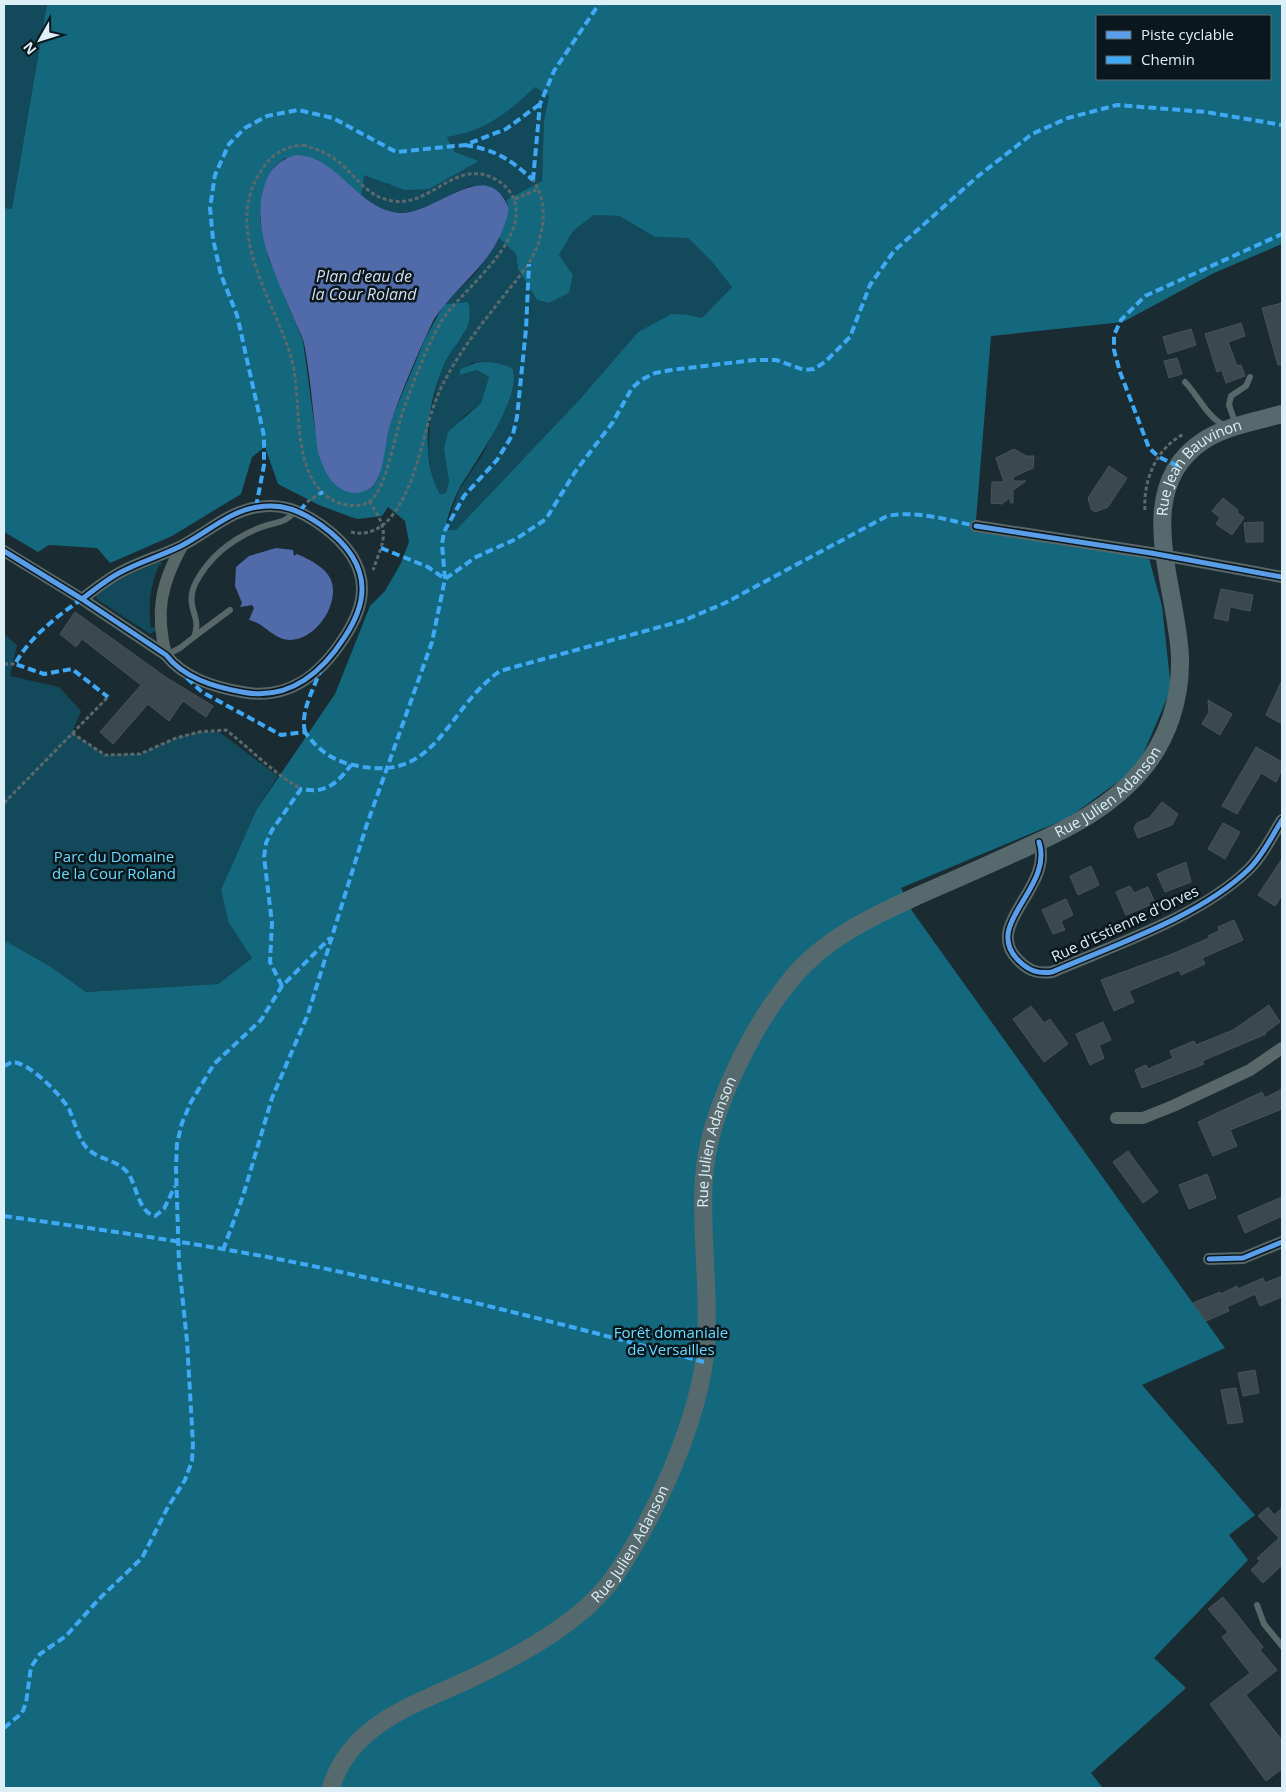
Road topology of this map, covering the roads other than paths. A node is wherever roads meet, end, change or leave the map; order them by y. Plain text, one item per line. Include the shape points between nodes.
1 (1250, 377) dead end
2 (1185, 382) dead end
3 (1282, 414) edge
4 (1237, 427) junction
5 (295, 510) junction
6 (976, 526) dead end
7 (182, 546) junction
8 (4, 551) edge
9 (1165, 556) junction
10 (1282, 577) edge
11 (82, 599) junction
12 (230, 610) dead end
13 (194, 637) junction
14 (166, 655) junction
15 (1282, 820) edge
16 (1039, 842) junction
17 (1282, 1048) edge
18 (1116, 1118) dead end
19 (1282, 1242) edge
20 (1209, 1259) dead end
21 (1257, 1604) dead end
22 (1282, 1646) edge
23 (331, 1788) edge

1 - 4 lane via 1246,386 1231,396 1229,405
2 - 4 lane via 1214,420
3 - 4 main road, Rue Jean Bauvinon
4 - 9 main road, Rue Jean Bauvinon via 1205,439 1178,466 1165,493 1160,520
5 - 7 street via 278,505 256,507 216,523
5 - 13 lane via 288,520 262,527 232,541 210,561 196,583 190,601 197,622
5 - 14 street via 344,545 353,557 362,588 360,606 351,627 321,669 304,682 269,694 224,689 191,676 174,666
6 - 9 street
7 - 11 street via 120,572
7 - 14 street via 165,578 160,612
8 - 11 street
9 - 10 street
9 - 16 main road, Rue Julien Adanson via 1180,662 1177,699 1169,725 1152,757 1129,785 1095,812
11 - 14 street
12 - 13 lane
13 - 14 lane
15 - 16 street, Rue d'Estienne d'Orves via 1249,869 1218,894 1179,916 1052,972 1038,974 1024,966 1006,942 1007,930 1039,872 1043,854
16 - 23 main road, Rue Julien Adanson via 891,907 848,930 803,966 781,992 748,1048 712,1129 703,1180 706,1325 701,1381 681,1445 626,1559 593,1602 552,1633 476,1676 391,1715 362,1736 348,1753
17 - 18 street via 1250,1070 1172,1106 1143,1118
19 - 20 street via 1243,1258
21 - 22 lane via 1264,1624

